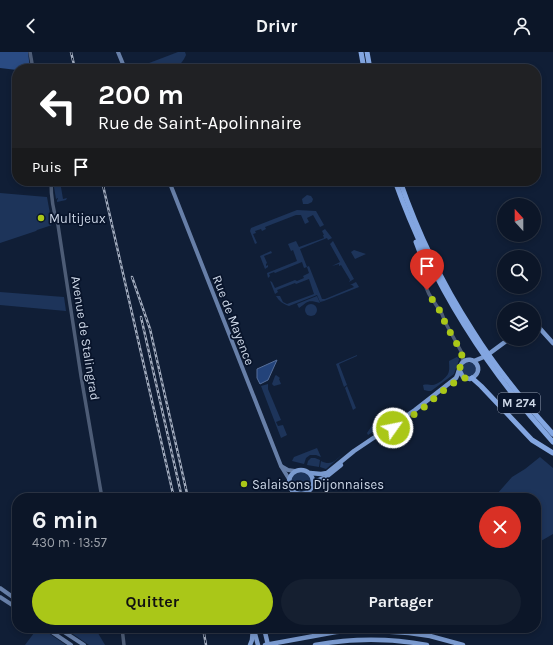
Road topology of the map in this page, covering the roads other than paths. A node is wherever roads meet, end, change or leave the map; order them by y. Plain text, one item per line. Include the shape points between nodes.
1 (30, 52) edge
2 (118, 52) edge
3 (361, 52) edge
4 (367, 52) edge
5 (370, 52) edge
6 (32, 64) edge
7 (123, 64) edge
8 (363, 64) edge
9 (370, 64) edge
10 (371, 64) edge
11 (51, 186) edge
12 (171, 186) edge
13 (397, 186) edge
14 (402, 186) edge
15 (405, 208) junction
16 (424, 278) joint
17 (541, 330) edge
18 (553, 343) edge
19 (497, 346) edge
20 (485, 353) junction
21 (490, 360) junction
22 (474, 361) junction
23 (462, 363) junction
24 (479, 368) junction
25 (460, 371) junction
26 (465, 378) junction
27 (472, 378) junction
28 (553, 434) edge
29 (553, 442) edge
30 (553, 453) edge
31 (281, 466) junction
32 (295, 471) junction
33 (310, 473) junction
34 (289, 479) junction
35 (314, 482) junction
36 (292, 490) junction
37 (101, 493) edge
38 (293, 493) edge
39 (297, 493) edge
40 (306, 493) edge
41 (0, 588) edge
42 (12, 596) edge
43 (0, 597) edge
44 (12, 605) edge
45 (53, 633) edge
46 (66, 633) edge
47 (123, 633) edge
48 (253, 633) edge
49 (254, 633) edge
50 (265, 633) edge
51 (332, 633) edge
52 (410, 633) joint
53 (408, 642) junction
54 (71, 645) edge
55 (84, 645) edge
56 (124, 645) edge
57 (250, 645) edge
58 (258, 645) edge
59 (267, 645) edge
60 (315, 645) edge
61 (428, 645) edge
62 (463, 645) edge

1 - 6 street
2 - 7 main road
3 - 8 highway
4 - 9 highway
5 - 10 highway
11 - 37 street, Avenue de Stalingrad
12 - 31 main road, Rue de Mayence
13 - 15 highway, M 274
14 - 20 highway, M 274 via 433,259
15 - 16 highway via 422,259
15 - 20 highway, M 274 via 444,292 462,323
16 - 23 street via 427,290 462,353
17 - 18 main road
19 - 20 main road
20 - 21 highway, M 274
20 - 22 main road
20 - 24 main road
21 - 28 highway, M 274
21 - 29 highway, M 274 via 525,410
22 - 23 main road via 466,360
22 - 24 main road
23 - 25 main road
24 - 27 main road via 478,373
25 - 26 main road
25 - 33 main road via 453,381 415,410 360,446 327,473
26 - 27 main road
26 - 35 main road via 358,450 334,472
27 - 30 highway via 532,440
31 - 32 main road
31 - 34 main road, Rue de Mayence
32 - 33 main road via 301,469
32 - 34 main road
33 - 35 main road
34 - 36 main road
35 - 40 main road
36 - 38 main road
36 - 39 main road
41 - 42 main road
43 - 44 main road
45 - 54 main road
46 - 55 main road
47 - 56 street
48 - 57 main road
49 - 58 main road
50 - 59 main road
51 - 59 main road
52 - 53 street
52 - 62 main road
53 - 60 main road via 377,639
53 - 61 main road

